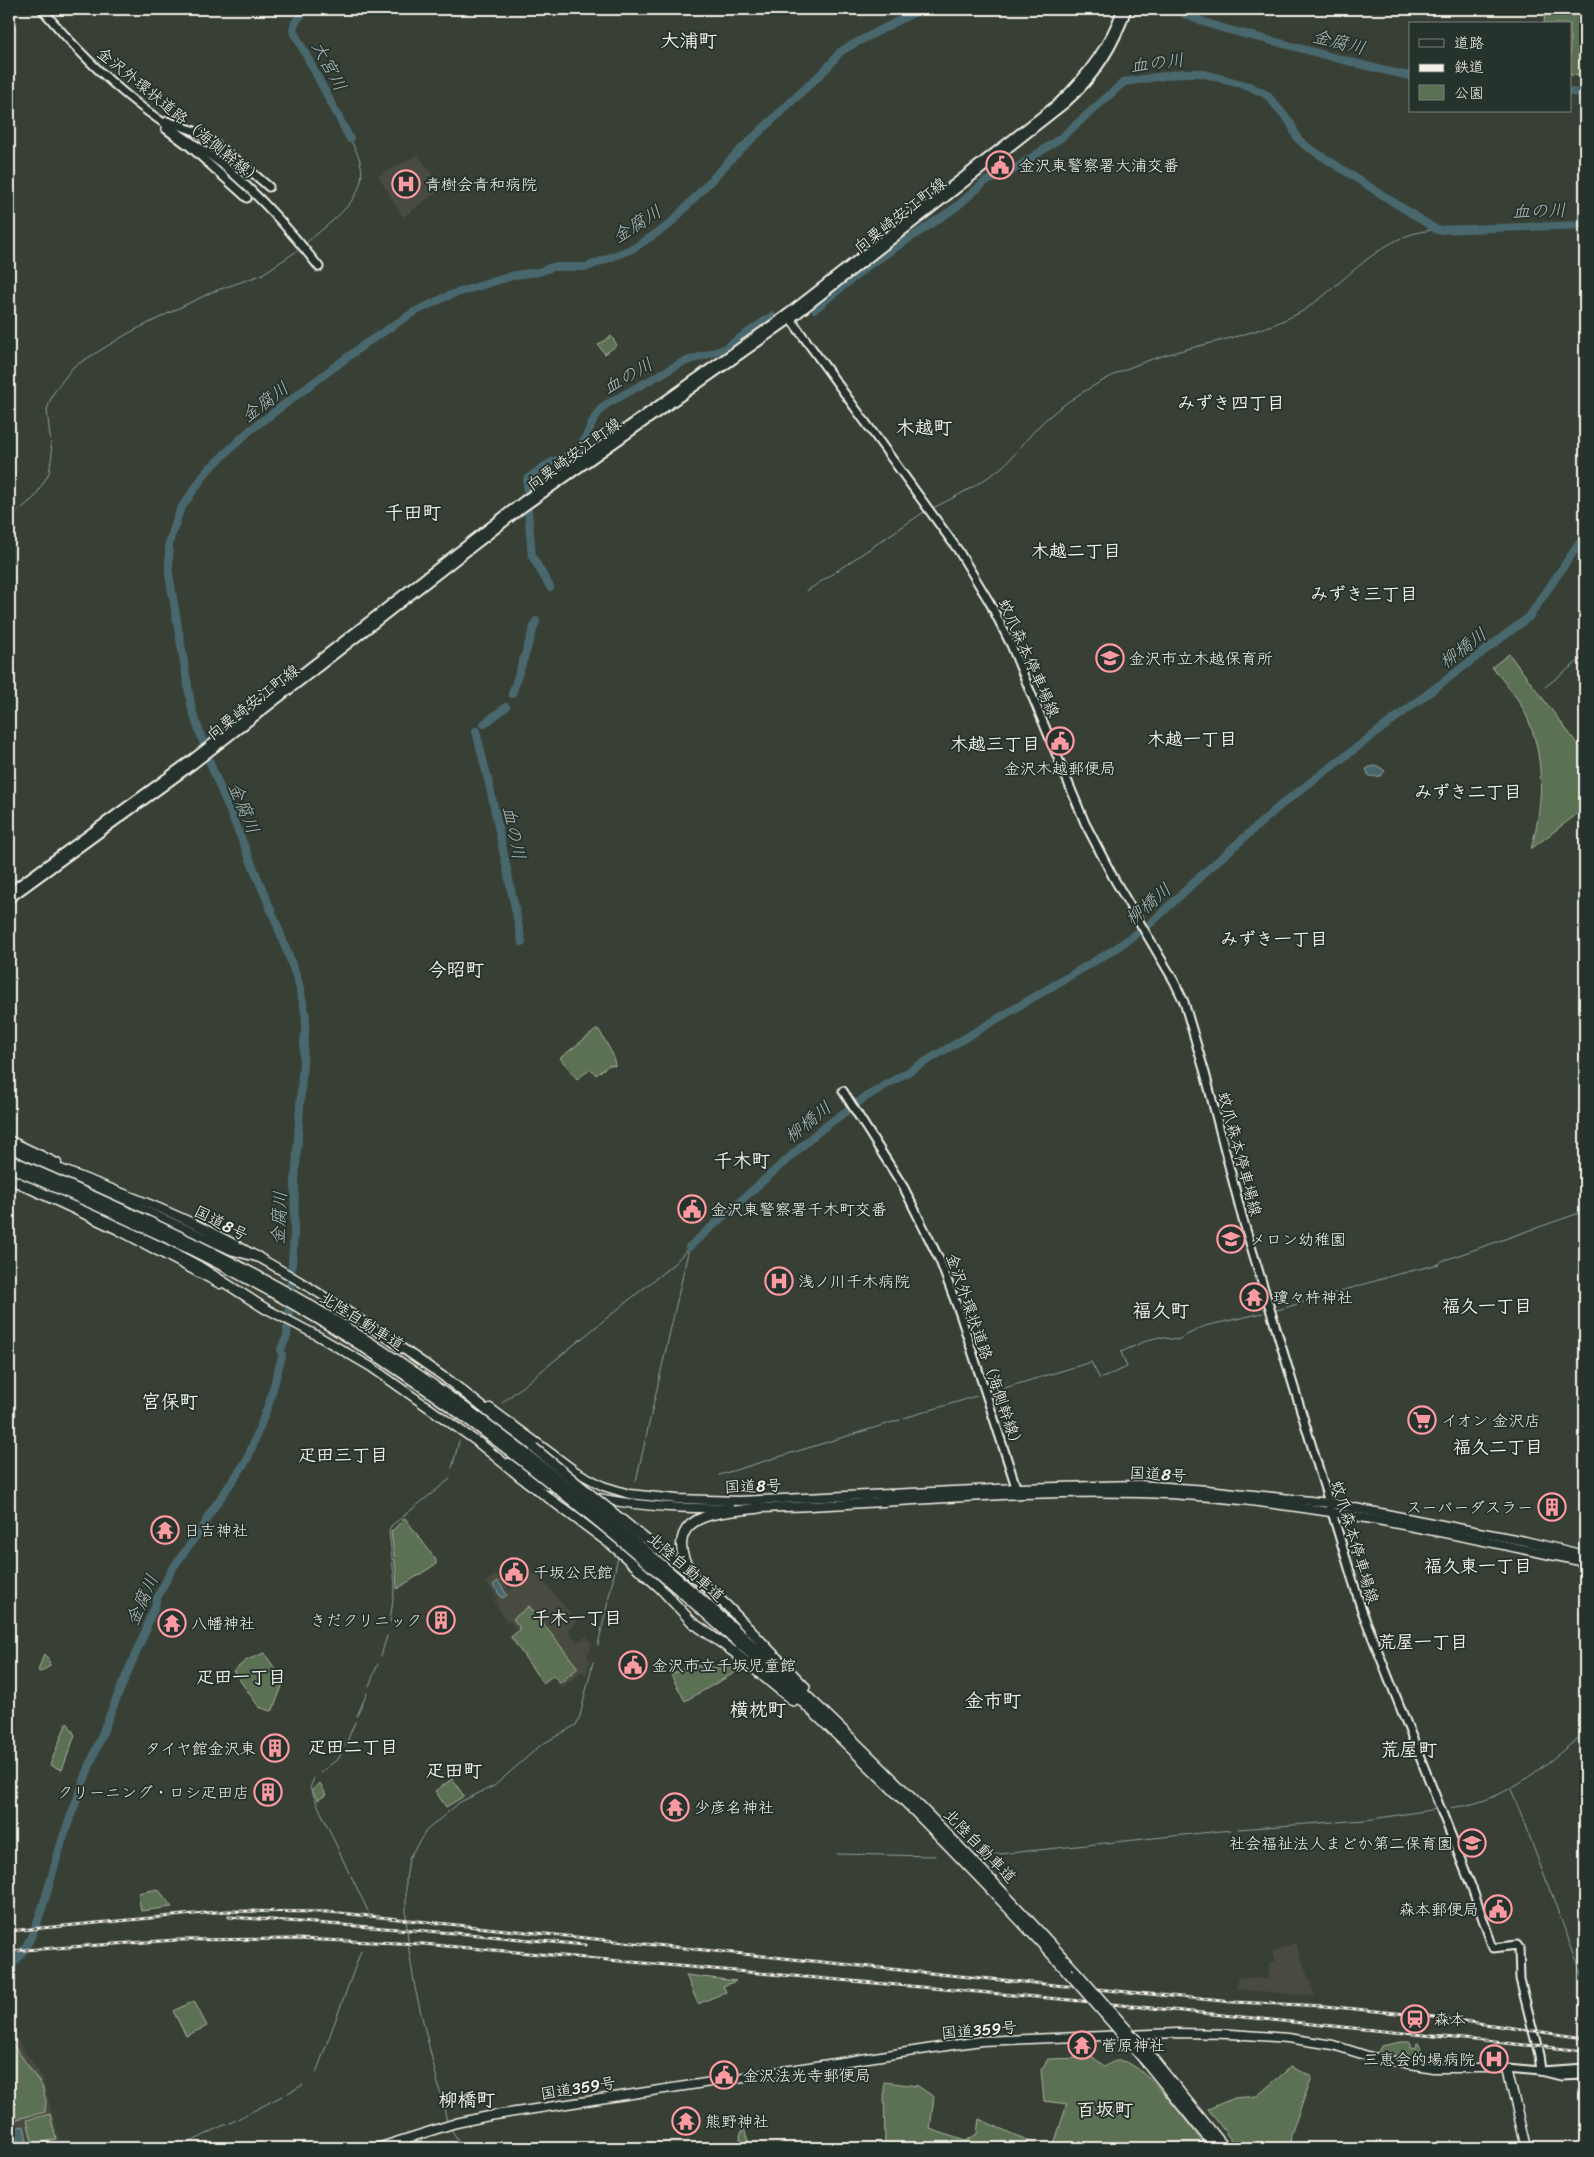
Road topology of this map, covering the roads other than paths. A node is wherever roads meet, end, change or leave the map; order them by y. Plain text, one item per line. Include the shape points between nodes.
1 (42, 9) edge
2 (1122, 9) edge
3 (1127, 9) edge
4 (1120, 23) junction
5 (155, 116) junction
6 (269, 187) dead end
7 (247, 198) dead end
8 (319, 267) dead end
9 (789, 316) junction
10 (193, 762) junction
11 (9, 892) edge
12 (9, 899) edge
13 (843, 1091) dead end
14 (9, 1140) edge
15 (9, 1148) edge
16 (9, 1157) edge
17 (9, 1169) edge
18 (10, 1180) edge
19 (104, 1186) junction
20 (258, 1257) junction
21 (267, 1310) junction
22 (447, 1379) junction
23 (479, 1443) junction
24 (1017, 1492) junction
25 (1330, 1507) junction
26 (759, 1508) junction
27 (1353, 1515) junction
28 (1337, 1530) junction
29 (641, 1547) junction
30 (1585, 1555) edge
31 (1585, 1562) edge
32 (703, 1584) junction
33 (857, 1753) junction
34 (900, 1785) junction
35 (1151, 2062) junction
36 (1507, 2068) junction
37 (1585, 2068) edge
38 (1541, 2071) junction
39 (1585, 2076) edge
40 (377, 2148) edge
41 (1216, 2148) edge
42 (1225, 2148) edge
43 (1526, 2148) edge

1 - 5 main road, 金沢外環状道路（海側幹線） via 98,69
2 - 4 main road, 向粟崎安江町線
3 - 4 main road, 向粟崎安江町線
4 - 9 main road, 向粟崎安江町線 via 1110,50 1091,78 1066,103
5 - 6 main road via 200,133
5 - 7 main road
5 - 8 main road, 金沢外環状道路（海側幹線） via 223,166 280,220
9 - 10 main road, 向粟崎安江町線 via 524,508
9 - 25 main road, 蚊爪森本停車場線 via 958,550 990,603 1011,645 1085,823 1174,981 1189,1016 1243,1220
10 - 11 main road, 向粟崎安江町線
10 - 12 main road, 向粟崎安江町線
13 - 24 main road, 金沢外環状道路（海側幹線） via 904,1188 940,1261
14 - 19 highway
15 - 19 highway, 国道8号
16 - 20 highway, bridge via 138,1208 232,1250
16 - 29 highway, 北陸自動車道, bridge via 203,1248 360,1336 503,1435
17 - 21 highway, bridge via 200,1267
17 - 29 highway, 北陸自動車道, bridge via 108,1210 284,1299 419,1384
18 - 21 highway, 国道8号 via 118,1230
19 - 20 highway, 国道8号 via 180,1217
20 - 22 highway, 国道8号 via 300,1281
21 - 23 highway, 国道8号 via 371,1367
22 - 24 highway, 国道8号 via 575,1471 603,1486 629,1494 739,1501
22 - 29 highway, bridge via 534,1448
23 - 26 highway, 国道8号 via 554,1488 632,1504 692,1509
23 - 33 highway via 635,1564 692,1622 734,1652
24 - 25 highway, 国道8号 via 1139,1485 1207,1490
24 - 26 highway, 国道8号
25 - 27 highway, 国道8号
25 - 28 main road, 蚊爪森本停車場線
25 - 30 highway, 国道8号 via 1526,1541
26 - 32 highway via 701,1517 686,1530 682,1542 683,1558
27 - 28 main road via 1340,1520
27 - 31 highway, 国道8号
28 - 38 main road, 蚊爪森本停車場線 via 1365,1620 1493,1948 1510,1945 1519,1948 1520,1979
29 - 32 highway
29 - 33 highway, 北陸自動車道
29 - 34 highway, 北陸自動車道 via 773,1664
32 - 34 highway
33 - 35 highway, 北陸自動車道, bridge via 943,1839
34 - 35 highway, 北陸自動車道, bridge via 1078,1972
35 - 41 highway, 北陸自動車道
35 - 42 highway, 北陸自動車道
36 - 38 main road
36 - 40 highway, 国道359号 via 1432,2068 1371,2057 1333,2045 1231,2034 1177,2033 980,2042 489,2116
36 - 43 highway
37 - 38 main road
38 - 39 main road via 1561,2076

